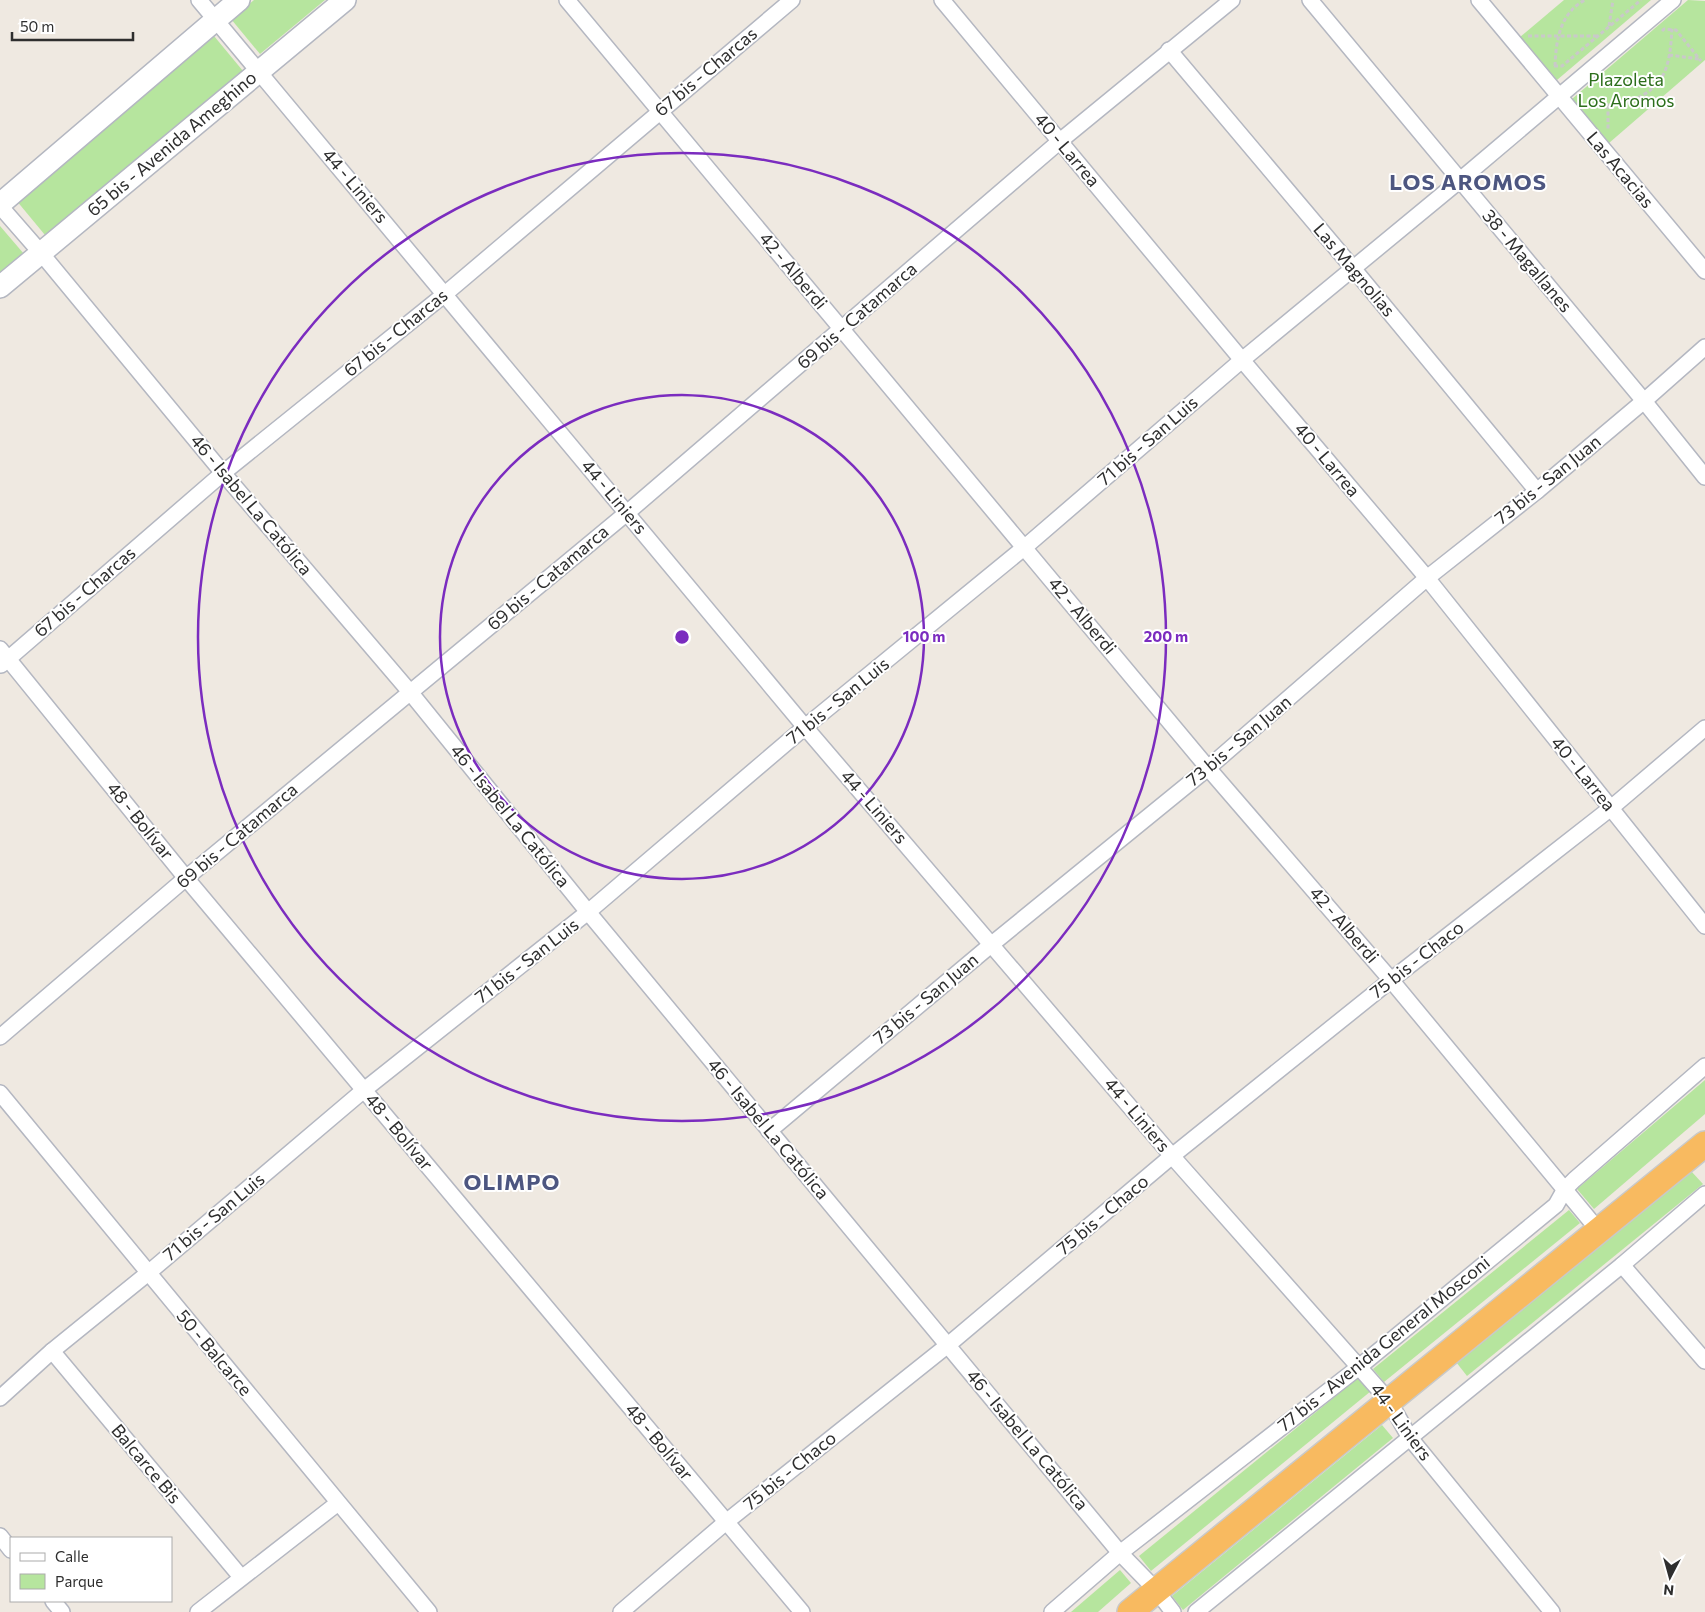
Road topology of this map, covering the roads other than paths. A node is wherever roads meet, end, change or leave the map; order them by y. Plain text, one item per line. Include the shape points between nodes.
1 (199, 0) edge
2 (239, 0) edge
3 (345, 0) edge
4 (567, 0) edge
5 (792, 0) edge
6 (942, 0) edge
7 (1232, 0) edge
8 (1310, 0) edge
9 (1479, 0) edge
10 (1673, 0) edge
11 (215, 20) junction
12 (1168, 50) junction
13 (259, 72) junction
14 (1558, 96) junction
15 (659, 112) junction
16 (1060, 140) junction
17 (1459, 181) junction
18 (0, 205) edge
19 (41, 253) junction
20 (1352, 267) junction
21 (1705, 271) edge
22 (0, 287) edge
23 (445, 294) junction
24 (842, 329) junction
25 (1705, 348) edge
26 (1242, 360) junction
27 (1644, 401) junction
28 (223, 474) junction
29 (1705, 477) edge
30 (1537, 490) junction
31 (628, 512) junction
32 (1025, 548) junction
33 (1427, 578) junction
34 (3, 658) edge
35 (410, 692) junction
36 (805, 727) junction
37 (1705, 728) edge
38 (1208, 768) junction
39 (1611, 808) junction
40 (186, 878) junction
41 (588, 912) junction
42 (1705, 926) edge
43 (992, 944) junction
44 (1391, 980) junction
45 (0, 1037) edge
46 (1705, 1066) edge
47 (364, 1090) junction
48 (0, 1093) edge
49 (769, 1131) junction
50 (1705, 1144) edge
51 (1172, 1156) junction
52 (1565, 1189) junction
53 (1705, 1194) edge
54 (1599, 1231) junction
55 (1622, 1265) junction
56 (147, 1274) junction
57 (948, 1345) junction
58 (52, 1351) junction
59 (1705, 1361) edge
60 (1359, 1367) junction
61 (0, 1398) edge
62 (1389, 1400) junction
63 (1410, 1438) junction
64 (338, 1503) junction
65 (726, 1522) junction
66 (0, 1536) edge
67 (10, 1549) edge
68 (1120, 1553) junction
69 (241, 1577) junction
70 (1156, 1590) junction
71 (54, 1602) edge
72 (62, 1612) edge
73 (198, 1612) edge
74 (429, 1612) edge
75 (621, 1612) edge
76 (802, 1612) edge
77 (1052, 1612) edge
78 (1130, 1612) edge
79 (1173, 1612) edge
80 (1196, 1612) edge
81 (1552, 1612) edge

1 - 11 street, 44 - Liniers
2 - 11 main road
3 - 13 main road, 65 bis - Avenida Ameghino
4 - 15 street, 42 - Alberdi
5 - 15 street, 67 bis - Charcas
6 - 16 street, 40 - Larrea
7 - 12 street, 69 bis - Catamarca
8 - 17 street, 38 - Magallanes
9 - 14 street, Las Acacias
10 - 14 street, 71 bis - San Luis
11 - 13 street, 44 - Liniers
11 - 18 main road
12 - 16 street, 69 bis - Catamarca
12 - 20 street, Las Magnolias
13 - 19 main road, 65 bis - Avenida Ameghino
13 - 23 street, 44 - Liniers
14 - 17 street, 71 bis - San Luis
14 - 21 street, Las Acacias
15 - 23 street, 67 bis - Charcas
15 - 24 street, 42 - Alberdi
16 - 24 street, 69 bis - Catamarca
16 - 26 street, 40 - Larrea
17 - 20 street, 71 bis - San Luis
17 - 27 street, 38 - Magallanes
18 - 19 street, 46 - Isabel La Católica
19 - 22 main road, 65 bis - Avenida Ameghino
19 - 28 street, 46 - Isabel La Católica
20 - 26 street, 71 bis - San Luis
20 - 30 street, Las Magnolias
23 - 28 street, 67 bis - Charcas
23 - 31 street, 44 - Liniers
24 - 31 street, 69 bis - Catamarca
24 - 32 street, 42 - Alberdi
25 - 27 street, 73 bis - San Juan
26 - 32 street, 71 bis - San Luis
26 - 33 street, 40 - Larrea
27 - 29 street, 38 - Magallanes
27 - 30 street, 73 bis - San Juan
28 - 34 street, 67 bis - Charcas
28 - 35 street, 46 - Isabel La Católica
30 - 33 street, 73 bis - San Juan
31 - 35 street, 69 bis - Catamarca
31 - 36 street, 44 - Liniers
32 - 36 street, 71 bis - San Luis
32 - 38 street, 42 - Alberdi
33 - 38 street, 73 bis - San Juan
33 - 39 street, 40 - Larrea
34 - 40 street, 48 - Bolívar
35 - 40 street, 69 bis - Catamarca
35 - 41 street, 46 - Isabel La Católica
36 - 41 street, 71 bis - San Luis
36 - 43 street, 44 - Liniers
37 - 39 street, 75 bis - Chaco
38 - 43 street, 73 bis - San Juan
38 - 44 street, 42 - Alberdi
39 - 42 street, 40 - Larrea
39 - 44 street, 75 bis - Chaco
40 - 45 street, 69 bis - Catamarca
40 - 47 street, 48 - Bolívar
41 - 47 street, 71 bis - San Luis
41 - 49 street, 46 - Isabel La Católica
43 - 49 street, 73 bis - San Juan
43 - 51 street, 44 - Liniers
44 - 51 street, 75 bis - Chaco
44 - 52 street, 42 - Alberdi
46 - 52 street, 77 bis - Avenida General Mosconi
47 - 56 street, 71 bis - San Luis
47 - 65 street, 48 - Bolívar
48 - 56 street, 50 - Balcarce
49 - 57 street, 46 - Isabel La Católica
50 - 54 highway
51 - 57 street, 75 bis - Chaco
51 - 60 street, 44 - Liniers
52 - 54 street, 42 - Alberdi
52 - 60 street, 77 bis - Avenida General Mosconi via 1556,1205
53 - 55 street
54 - 62 highway
55 - 59 street
55 - 63 street
56 - 58 street, 71 bis - San Luis
56 - 64 street, 50 - Balcarce
57 - 65 street, 75 bis - Chaco
57 - 68 street, 46 - Isabel La Católica
58 - 61 street, 71 bis - San Luis
58 - 69 street, Balcarce Bis
60 - 62 street, 44 - Liniers
60 - 68 street, 77 bis - Avenida General Mosconi
62 - 63 street, 44 - Liniers
62 - 70 highway
63 - 80 street
63 - 81 street, 44 - Liniers
64 - 69 street
64 - 74 street, 50 - Balcarce
65 - 75 street, 75 bis - Chaco
65 - 76 street, 48 - Bolívar
66 - 67 street
68 - 70 street, 46 - Isabel La Católica
68 - 77 street, 77 bis - Avenida General Mosconi
69 - 73 street
70 - 78 highway
70 - 79 street, 46 - Isabel La Católica
71 - 72 street

